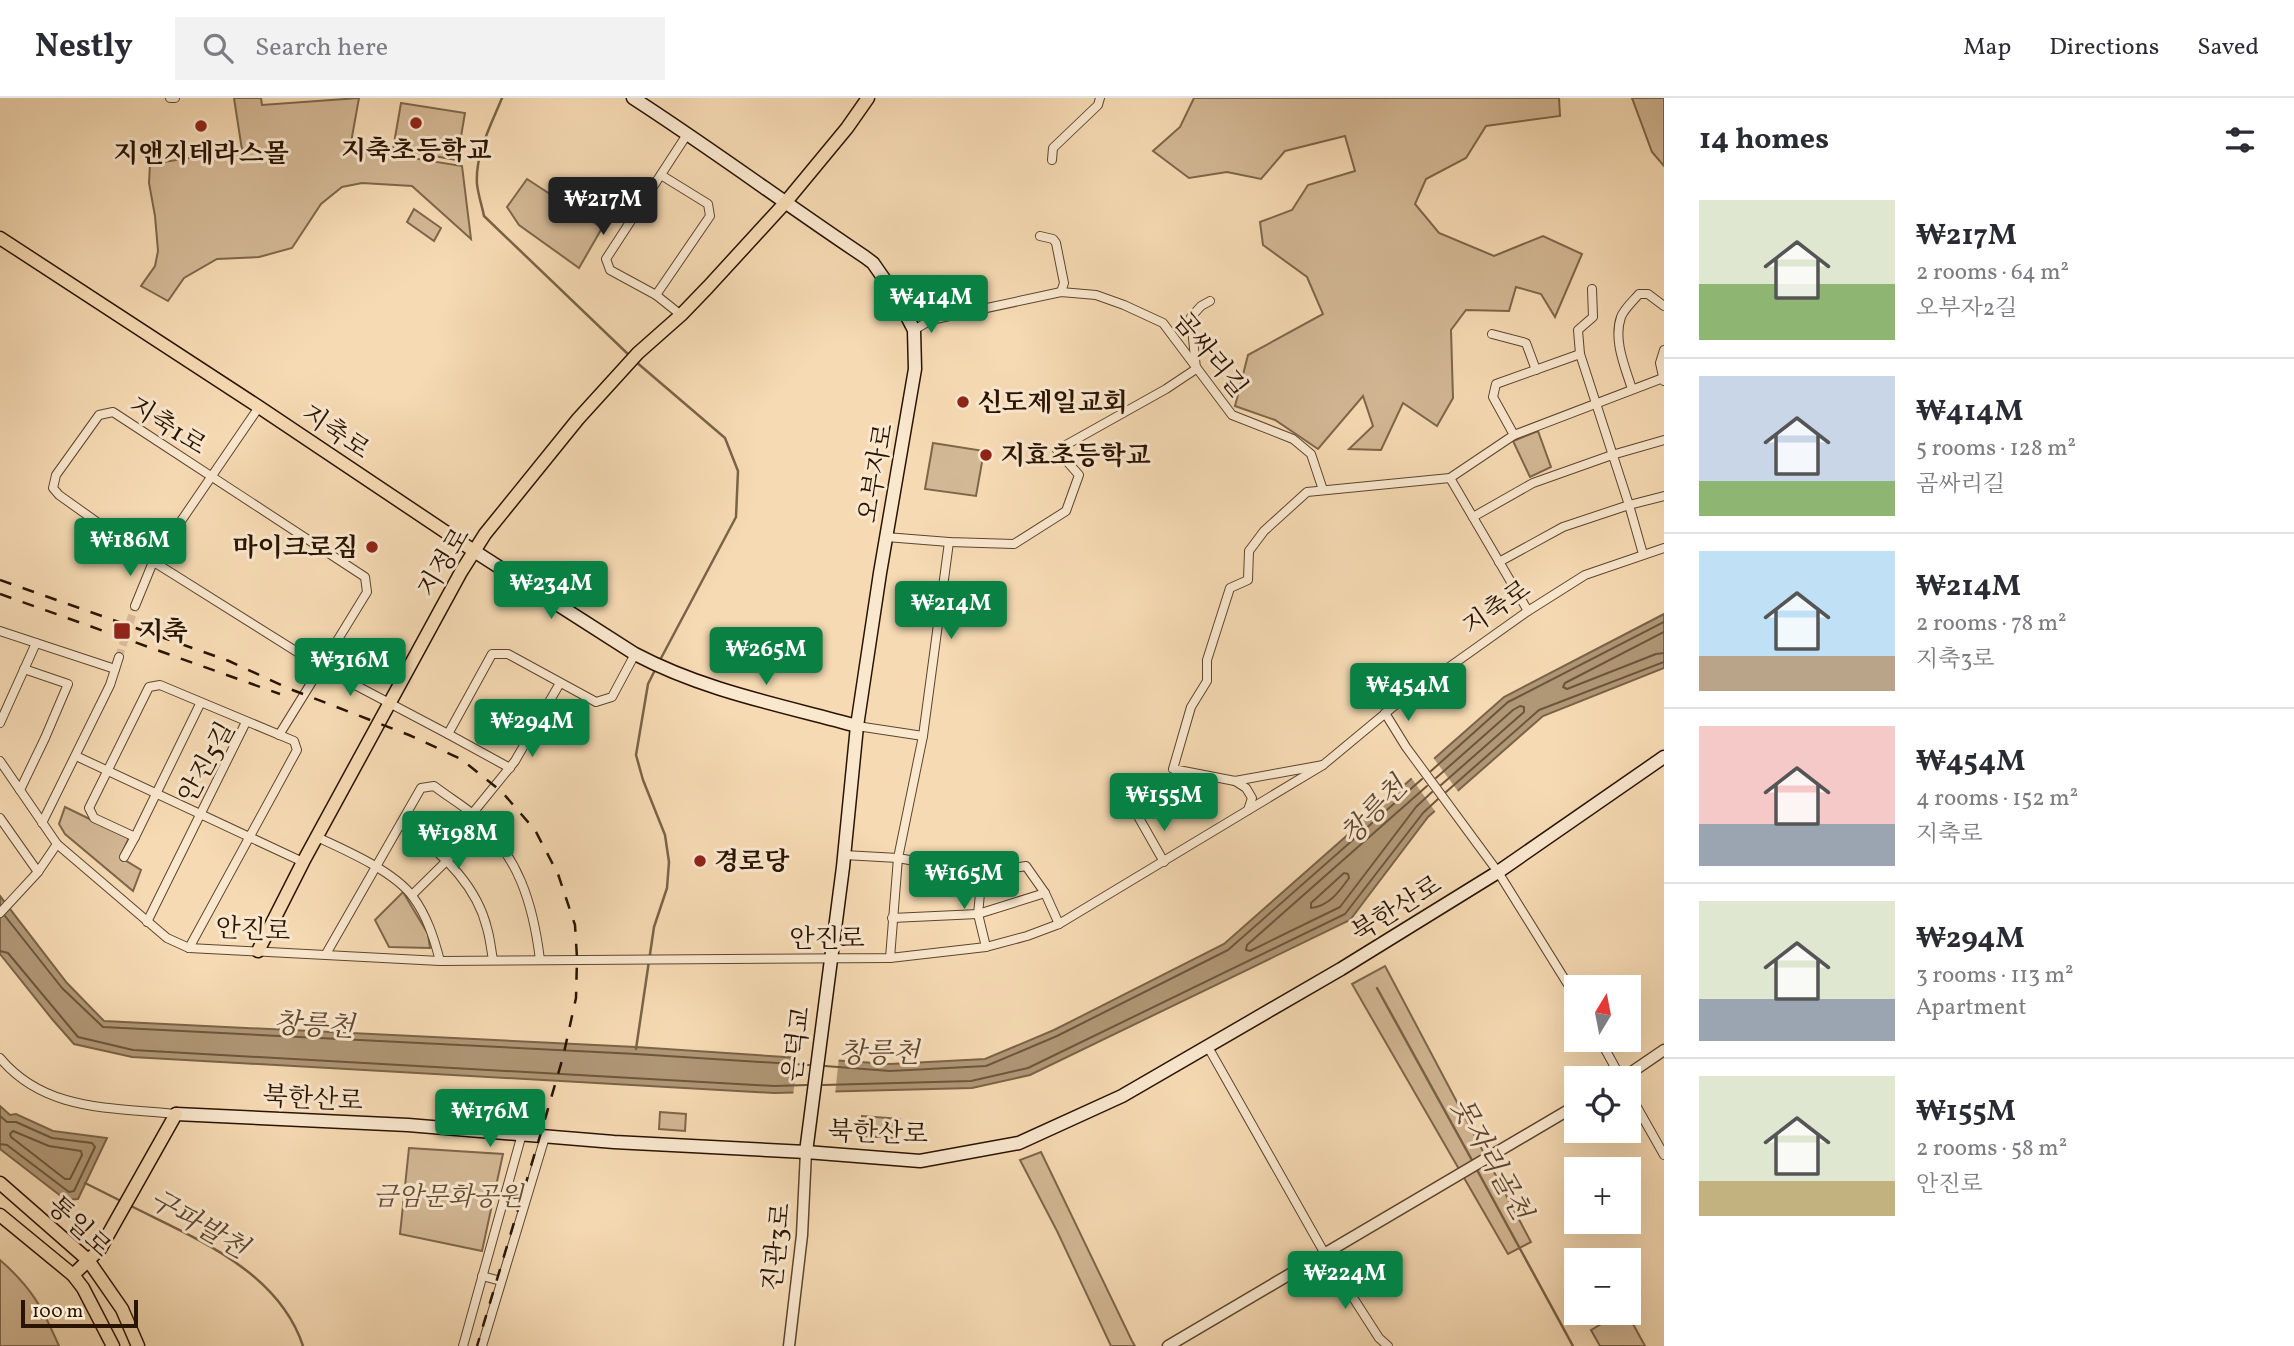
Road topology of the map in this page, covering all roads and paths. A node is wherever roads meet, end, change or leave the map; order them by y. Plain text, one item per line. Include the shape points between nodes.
1 (634, 98) edge
2 (868, 98) edge
3 (1100, 98) edge
4 (688, 133) junction
5 (1052, 160) dead end
6 (661, 176) junction
7 (785, 203) junction
8 (1040, 236) dead end
9 (0, 238) edge
10 (1592, 289) dead end
11 (1060, 292) junction
12 (656, 295) junction
13 (1210, 300) dead end
14 (1664, 306) edge
15 (681, 314) junction
16 (914, 330) junction
17 (1492, 334) dead end
18 (1664, 350) edge
19 (1580, 354) junction
20 (1196, 369) junction
21 (1536, 370) junction
22 (1664, 379) edge
23 (1632, 388) junction
24 (1596, 403) junction
25 (259, 407) junction
26 (1514, 435) junction
27 (1664, 440) edge
28 (1612, 454) junction
29 (210, 477) junction
30 (1450, 478) junction
31 (1323, 490) junction
32 (1664, 496) edge
33 (1629, 505) junction
34 (1473, 517) junction
35 (886, 537) junction
36 (949, 542) junction
37 (1664, 548) edge
38 (474, 551) junction
39 (1643, 554) junction
40 (153, 562) junction
41 (1499, 562) junction
42 (135, 606) tunnel mouth
43 (1528, 611) junction
44 (0, 631) edge
45 (36, 643) junction
46 (119, 657) tunnel mouth
47 (641, 657) junction
48 (321, 667) junction
49 (24, 669) junction
50 (116, 669) junction
51 (560, 683) junction
52 (391, 702) junction
53 (200, 704) junction
54 (1385, 713) junction
55 (246, 722) junction
56 (0, 723) edge
57 (857, 726) junction
58 (449, 734) junction
59 (279, 735) junction
60 (923, 736) junction
61 (76, 756) junction
62 (1664, 757) edge
63 (0, 761) edge
64 (1323, 765) junction
65 (510, 768) junction
66 (109, 771) junction
67 (1235, 782) junction
68 (20, 790) junction
69 (156, 793) junction
70 (1248, 810) junction
71 (201, 814) junction
72 (472, 814) junction
73 (0, 818) edge
74 (1139, 818) dead end
75 (42, 823) junction
76 (401, 824) junction
77 (483, 825) junction
78 (135, 837) junction
79 (249, 837) junction
80 (317, 837) junction
81 (57, 844) junction
82 (844, 855) junction
83 (124, 857) dead end
84 (898, 859) junction
85 (303, 862) junction
86 (447, 862) junction
87 (1164, 862) junction
88 (376, 868) junction
89 (38, 872) junction
90 (1498, 872) junction
91 (982, 873) junction
92 (1045, 893) junction
93 (412, 895) junction
94 (0, 913) edge
95 (978, 914) junction
96 (892, 918) junction
97 (147, 922) junction
98 (1059, 924) junction
99 (986, 947) junction
100 (189, 948) junction
101 (258, 951) junction
102 (326, 954) junction
103 (831, 958) junction
104 (890, 958) junction
105 (493, 960) junction
106 (540, 960) junction
107 (440, 961) junction
108 (1564, 978) edge
109 (826, 991) joint
110 (1208, 1047) junction
111 (1664, 1050) edge
112 (0, 1058) edge
113 (1640, 1066) edge
114 (1564, 1112) edge
115 (176, 1114) junction
116 (1641, 1114) edge
117 (522, 1135) junction
118 (545, 1138) junction
119 (806, 1152) junction
120 (1664, 1155) edge
121 (0, 1184) edge
122 (0, 1215) edge
123 (1325, 1254) junction
124 (88, 1260) junction
125 (73, 1275) junction
126 (482, 1276) junction
127 (501, 1281) junction
128 (113, 1346) edge
129 (138, 1346) edge
130 (463, 1346) edge
131 (482, 1346) edge
132 (789, 1346) edge
133 (1168, 1346) edge
134 (1388, 1346) edge

1 - 4 main road, 오부자로
2 - 7 main road
3 - 5 street via 1053,148
4 - 6 street
4 - 7 main road, 오부자로
6 - 12 street via 708,204 710,216
6 - 12 street via 606,259 610,270
7 - 15 main road
7 - 16 main road, 오부자로 via 873,263
8 - 11 street via 1056,243 1065,283
9 - 25 main road, 지축로
10 - 19 street via 1593,317 1578,330
11 - 16 street, 곰싸리길 via 931,320
11 - 20 street, 곰싸리길 via 1097,295 1164,323
12 - 15 street
13 - 20 street via 1191,317
14 - 23 street via 1648,294 1639,294 1622,316 1621,356
15 - 38 main road, 지정로 via 578,419
16 - 35 main road, 오부자로 via 915,369
17 - 21 street via 1526,343
18 - 22 street via 1660,363
19 - 21 street
19 - 24 street
20 - 31 street, 곰싸리길 via 1232,415 1293,439 1311,454
20 - 36 street via 1057,450 1079,475 1066,510 1014,544
21 - 26 street via 1496,384 1493,397
22 - 23 street
23 - 24 street
24 - 26 street
24 - 28 street
25 - 29 street
25 - 38 main road, 지축로
26 - 30 street
27 - 28 street
28 - 33 street
28 - 34 street via 1533,482
29 - 40 street
29 - 40 street, 지축1로 via 113,412 99,415 56,475 53,488 59,495
29 - 48 street, 지축1로 via 365,578 368,592
30 - 31 street
30 - 34 street
31 - 67 street, 지축로 via 1307,492 1249,551 1248,580 1230,588 1207,660 1207,681 1191,707 1173,769
32 - 33 street
33 - 39 street
33 - 41 street via 1563,527
34 - 41 street
35 - 36 street
35 - 57 main road, 오부자로
36 - 60 street
37 - 39 street, 지축로
38 - 47 main road, 지축로
38 - 52 main road, 지정로
39 - 43 street, 지축로 via 1585,575
40 - 42 street
40 - 48 street, 지축1로
41 - 43 street
43 - 54 street, 지축로
44 - 45 street
45 - 49 street
45 - 50 street
46 - 50 street
47 - 51 street via 612,697 596,702
47 - 57 main road, 지축로 via 733,695
48 - 52 street, 지축1로
48 - 59 street
49 - 56 street
49 - 68 street via 68,684
50 - 61 street
51 - 58 street via 508,654 492,654
51 - 65 street
52 - 58 street, 지축1로
52 - 80 main road, 지정로
53 - 55 street
53 - 66 street via 160,685 149,687
53 - 69 street
54 - 64 street, 지축로
54 - 90 street
55 - 59 street, 안진5길
55 - 71 street, 안진5길
57 - 60 street
57 - 82 main road, 오부자로
58 - 65 street, 지축1로
59 - 79 street, 안진5길 via 294,741 297,750
60 - 84 street
61 - 66 street
61 - 75 street
62 - 90 main road, 북한산로
63 - 68 street, 안진로
64 - 67 street, 지축로
64 - 70 street, 안진로
65 - 72 street
66 - 69 street
66 - 78 street via 89,808 94,818
67 - 70 street via 1252,798
68 - 75 street, 안진로
69 - 71 street
69 - 78 street
70 - 87 street, 안진로
71 - 79 street
71 - 97 street, 안진5길
72 - 76 street via 434,786 421,788
72 - 77 street
73 - 89 street
74 - 87 street
75 - 81 street, 안진로
76 - 86 street
76 - 88 street
77 - 86 street
77 - 106 street via 515,869 530,900
78 - 83 street
79 - 85 street
79 - 100 street, 안진5길
80 - 85 main road, 지정로
80 - 88 street
81 - 89 street
81 - 97 street, 안진로
82 - 84 street
82 - 103 main road, 오부자로
84 - 91 street
84 - 96 street
85 - 101 main road, 지정로
86 - 93 street
86 - 105 street via 469,887 481,912
87 - 98 street, 안진로
88 - 93 street
88 - 102 street
89 - 94 street
90 - 108 street
90 - 110 main road, 북한산로
91 - 92 street via 1026,866
91 - 95 street
92 - 95 street
92 - 98 street
93 - 107 street via 432,931
95 - 96 street
95 - 99 street
96 - 104 street
97 - 100 street, 안진로
98 - 99 street, 안진로
99 - 104 street, 안진로
100 - 101 street, 안진로
101 - 102 street, 안진로
102 - 107 street, 안진로
103 - 104 street, 안진로
103 - 106 street, 안진로
103 - 109 main road, 오부자로
105 - 106 street, 안진로
105 - 107 street, 안진로
109 - 119 main road, 은덕교
110 - 119 main road, 북한산로 via 1122,1096 1019,1143 920,1161
110 - 123 street
111 - 113 street
112 - 115 street via 19,1079 51,1097
114 - 123 street
115 - 117 main road, 북한산로
115 - 124 main road via 100,1249
116 - 120 street
117 - 118 main road, 북한산로
117 - 126 street
118 - 119 main road, 북한산로
118 - 127 street
119 - 132 street, 진관3로
121 - 124 main road, 통일로
122 - 125 main road, 통일로
123 - 133 street
123 - 134 street
124 - 125 main road
124 - 129 main road, 통일로 via 122,1309
125 - 128 main road, 통일로
126 - 127 street
126 - 130 street
127 - 131 street

